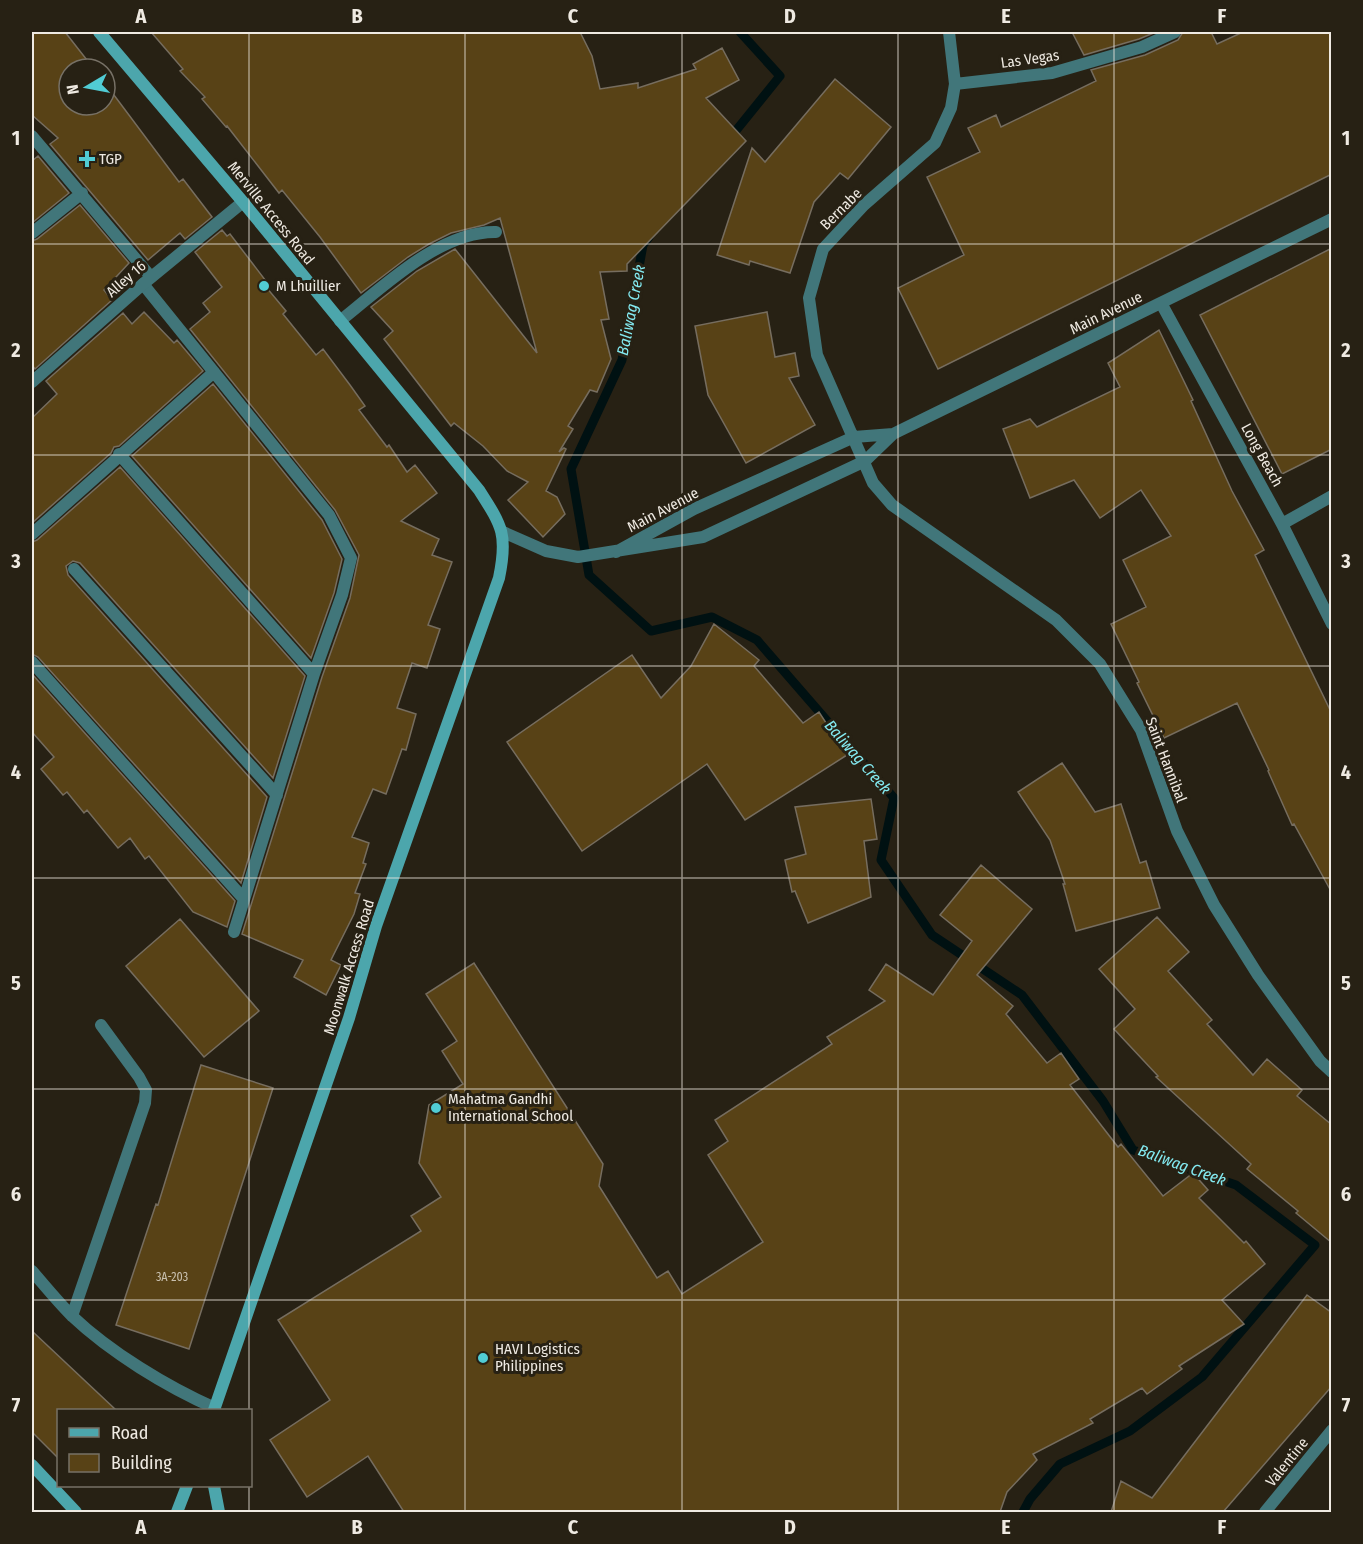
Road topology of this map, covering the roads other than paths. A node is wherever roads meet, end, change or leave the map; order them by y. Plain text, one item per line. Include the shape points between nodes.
1 (99, 32) edge
2 (949, 32) edge
3 (1174, 32) edge
4 (955, 84) junction
5 (32, 136) edge
6 (82, 193) junction
7 (243, 202) junction
8 (1332, 219) edge
9 (32, 232) edge
10 (496, 232) dead end
11 (147, 281) junction
12 (1161, 303) junction
13 (340, 321) junction
14 (214, 372) junction
15 (32, 382) edge
16 (892, 434) junction
17 (854, 437) junction
18 (119, 454) junction
19 (865, 461) junction
20 (1332, 496) edge
21 (1282, 524) junction
22 (503, 532) junction
23 (32, 534) edge
24 (616, 552) junction
25 (74, 568) dead end
26 (1332, 624) edge
27 (32, 662) edge
28 (314, 674) junction
29 (277, 795) junction
30 (243, 898) junction
31 (234, 932) dead end
32 (101, 1026) dead end
33 (1332, 1072) edge
34 (32, 1271) edge
35 (72, 1316) junction
36 (214, 1409) edge
37 (1332, 1430) edge
38 (32, 1465) edge
39 (186, 1487) edge
40 (214, 1487) edge
41 (76, 1512) edge
42 (177, 1512) edge
43 (219, 1512) edge
44 (1265, 1512) edge

1 - 7 street, Merville Access Road
2 - 4 street, Bernabe
3 - 4 street, Las Vegas via 1142,47 1052,73
4 - 17 street, Bernabe via 951,108 935,143 864,205 823,249 809,298 817,355
5 - 6 street
6 - 9 street
6 - 11 street
7 - 11 street, Alley 16
7 - 13 street, Merville Access Road
8 - 12 street, Main Avenue
10 - 13 street via 483,232 425,255
11 - 14 street
11 - 15 street, Alley 16
12 - 16 street, Main Avenue
12 - 21 street, Long Beach
13 - 22 street, Merville Access Road via 479,490
14 - 18 street
14 - 28 street via 329,515 351,558
16 - 17 street, Main Avenue
16 - 19 street, Main Avenue
17 - 19 street, Bernabe
17 - 24 street, Main Avenue via 694,509
18 - 23 street
18 - 28 street
19 - 24 street, Main Avenue via 704,537
19 - 33 street, Saint Hannibal via 873,483 891,505 1056,620 1100,664 1141,730 1177,831 1214,905 1258,975
20 - 21 street
21 - 26 street, Long Beach
22 - 24 street, Main Avenue via 564,555
22 - 36 street, Moonwalk Access Road via 504,556 499,578 376,927 349,1018
25 - 29 street
27 - 30 street
28 - 29 street
29 - 30 street
30 - 31 street
32 - 35 street via 139,1077 146,1090 145,1103
34 - 35 street
35 - 36 street via 106,1345
37 - 44 street, Valentine
38 - 41 street
39 - 42 street
40 - 43 street

